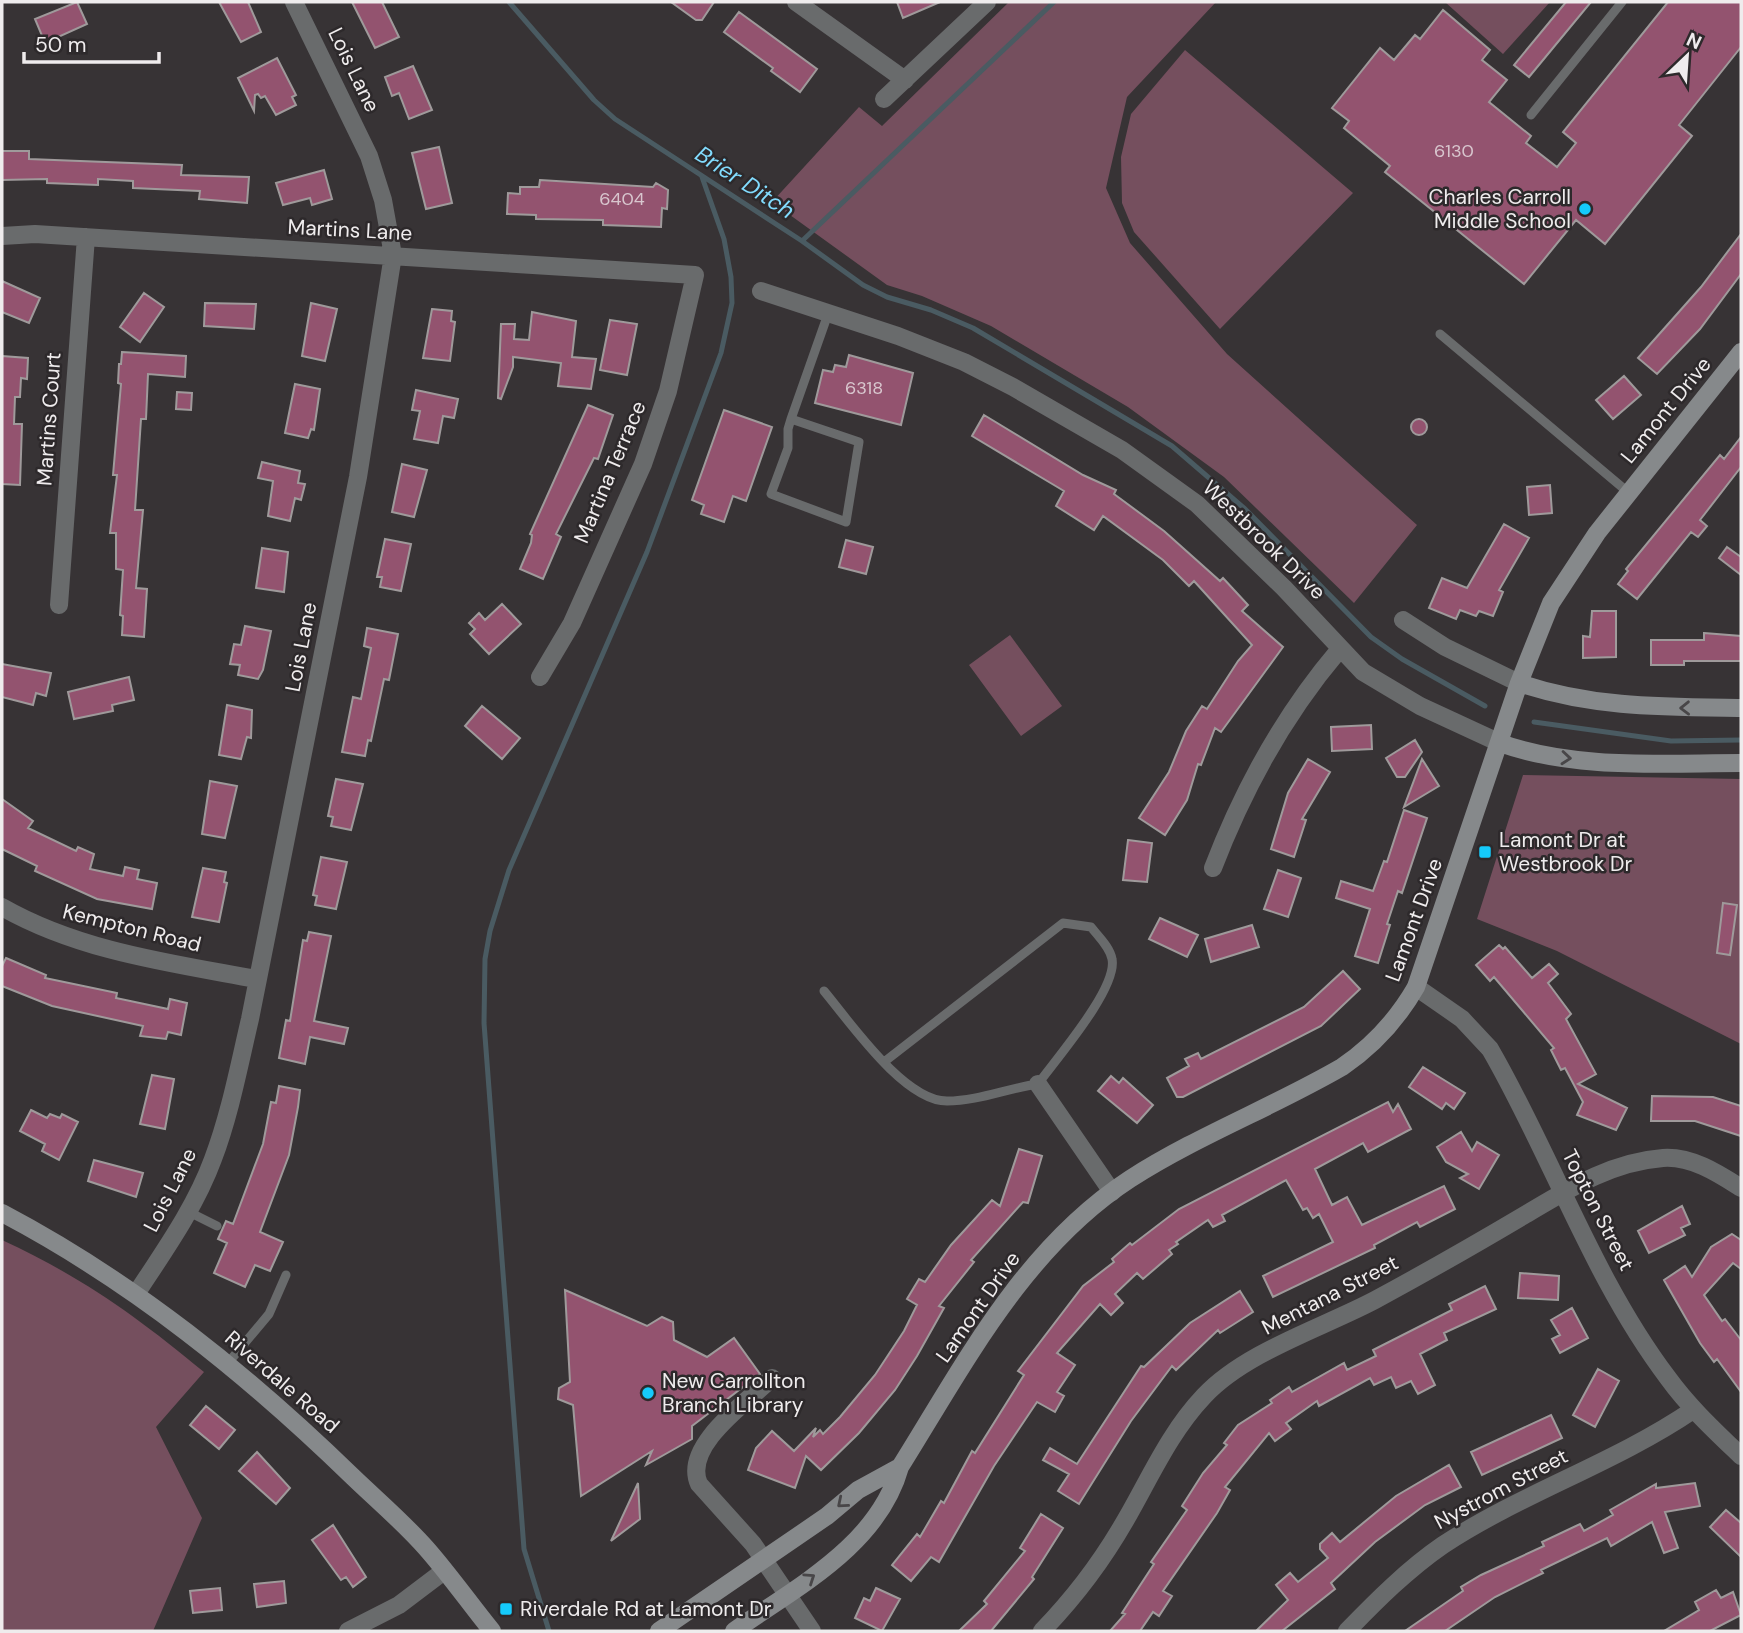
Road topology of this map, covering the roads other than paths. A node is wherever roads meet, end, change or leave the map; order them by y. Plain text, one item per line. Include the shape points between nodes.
1 (294, 2) edge
2 (796, 2) edge
3 (987, 2) edge
4 (1622, 2) edge
5 (905, 80) junction
6 (884, 99) dead end
7 (1531, 115) dead end
8 (2, 236) edge
9 (86, 237) junction
10 (393, 255) junction
11 (695, 275) joint
12 (761, 290) dead end
13 (828, 314) junction
14 (1440, 334) dead end
15 (1741, 352) edge
16 (791, 419) junction
17 (1629, 493) junction
18 (59, 605) dead end
19 (1403, 620) dead end
20 (1339, 650) junction
21 (540, 677) dead end
22 (1519, 683) junction
23 (1741, 708) edge
24 (1500, 743) junction
25 (1741, 763) edge
26 (1213, 868) dead end
27 (2, 907) edge
28 (257, 979) junction
29 (1416, 987) junction
30 (824, 991) dead end
31 (884, 1062) junction
32 (1038, 1084) junction
33 (1741, 1188) edge
34 (1562, 1191) junction
35 (1112, 1192) junction
36 (187, 1211) junction
37 (2, 1213) edge
38 (217, 1226) dead end
39 (286, 1275) dead end
40 (136, 1294) junction
41 (228, 1363) junction
42 (772, 1378) dead end
43 (1693, 1410) junction
44 (1741, 1456) edge
45 (900, 1467) junction
46 (763, 1559) junction
47 (444, 1571) junction
48 (787, 1594) junction
49 (348, 1631) edge
50 (492, 1631) edge
51 (659, 1631) edge
52 (734, 1631) edge
53 (812, 1631) edge
54 (1042, 1631) edge
55 (1347, 1631) edge

1 - 10 street, Lois Lane via 369,156
2 - 5 street
3 - 5 street
4 - 7 lane
5 - 6 street
8 - 9 street, Martins Lane
9 - 10 street, Martins Lane
9 - 18 street, Martins Court
10 - 11 street, Martins Lane
10 - 28 street, Lois Lane via 358,477
11 - 21 street, Martina Terrace via 668,391 643,464 572,623
12 - 13 street, Westbrook Drive
13 - 16 lane
13 - 20 street, Westbrook Drive via 964,362 1122,450 1205,512 1284,588
14 - 17 lane
15 - 17 street, Lamont Drive
16 - 16 lane via 789,448 771,494 846,522 859,442
17 - 22 street, Lamont Drive via 1552,603
19 - 22 street
20 - 24 street, Westbrook Drive via 1376,681
20 - 26 street via 1304,691 1261,760
23 -> 22 street via 1590,701
22 - 24 street, Lamont Drive
24 -> 25 street, Westbrook Drive via 1548,757
24 - 29 street, Lamont Drive
27 - 28 street, Kempton Road via 66,938
28 - 36 street, Lois Lane via 224,1124
29 - 34 street, Topton Street via 1462,1019 1490,1049
29 - 35 street, Lamont Drive via 1389,1027 1342,1067
30 - 31 lane
31 - 32 lane via 915,1090 946,1101
31 - 32 lane via 1063,923 1091,927 1113,960 1111,975 1095,1007
32 - 35 street
33 - 34 street, Mentana Street via 1692,1163 1663,1158 1631,1163
34 - 43 street, Topton Street via 1626,1314
34 - 54 street, Mentana Street via 1374,1300 1258,1358 1205,1394 1155,1464 1101,1560
35 - 45 street, Lamont Drive via 1046,1250 1022,1278
36 - 38 lane
36 - 40 street, Lois Lane
37 - 40 street, Riverdale Road
39 - 41 lane via 269,1314
40 - 41 street, Riverdale Road
41 - 47 street, Riverdale Road via 305,1429
42 - 46 street via 705,1442 694,1467 699,1484
43 - 44 street, Topton Street
43 - 55 street, Nystrom Street via 1443,1545
45 -> 46 street, Lamont Drive via 858,1490
48 -> 45 street, Lamont Drive via 858,1539 887,1501
46 - 48 street
46 - 51 street, Lamont Drive
47 - 49 street via 399,1605
47 - 50 street, Riverdale Road
48 - 52 street, Lamont Drive
48 - 53 street

